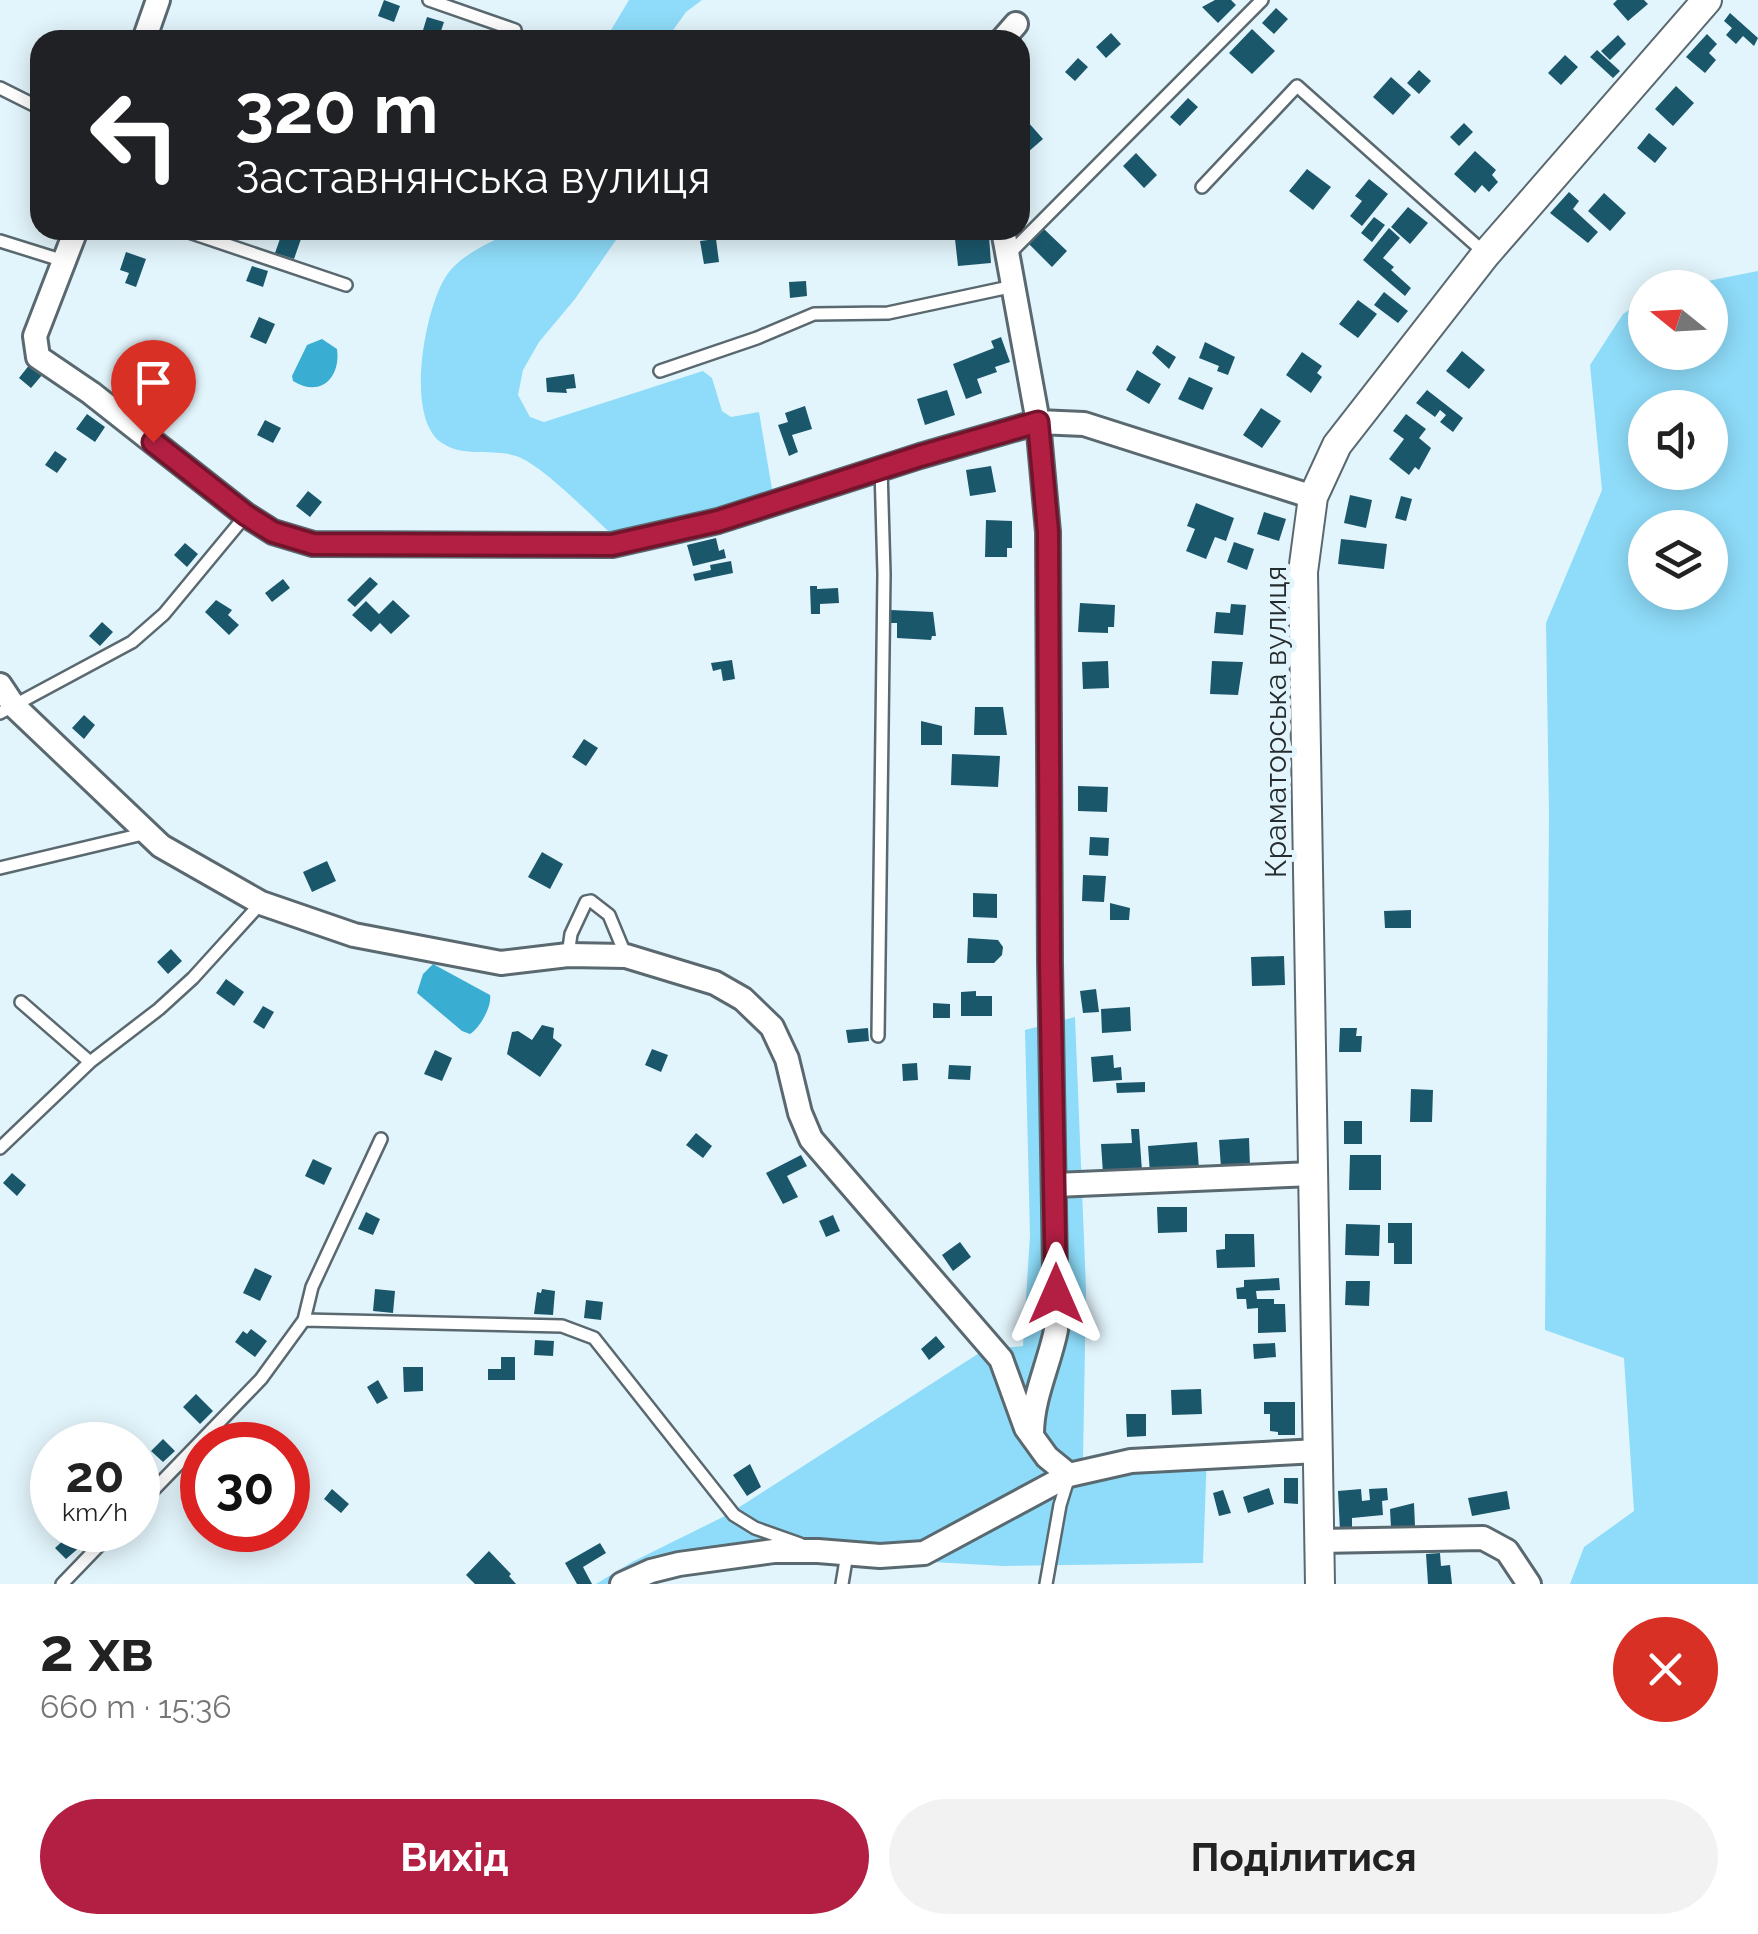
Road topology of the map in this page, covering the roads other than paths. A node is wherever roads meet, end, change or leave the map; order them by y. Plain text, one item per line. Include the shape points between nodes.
1 (158, 0) edge
2 (430, 0) edge
3 (1262, 0) edge
4 (1707, 0) edge
5 (148, 30) edge
6 (515, 30) dead end
7 (0, 88) edge
8 (30, 103) edge
9 (1202, 187) dead end
10 (1030, 233) edge
11 (72, 240) edge
12 (213, 240) edge
13 (1006, 240) edge
14 (1023, 240) edge
15 (0, 241) edge
16 (1009, 254) junction
17 (1486, 254) junction
18 (64, 261) junction
19 (346, 285) dead end
20 (1014, 286) junction
21 (660, 371) dead end
22 (1038, 422) junction
23 (881, 468) junction
24 (1313, 497) junction
25 (246, 515) junction
26 (0, 685) edge
27 (7, 710) edge
28 (147, 832) junction
29 (0, 868) edge
30 (262, 903) junction
31 (568, 955) junction
32 (626, 956) junction
33 (22, 1002) dead end
34 (878, 1036) dead end
35 (90, 1062) junction
36 (382, 1139) dead end
37 (0, 1148) edge
38 (1313, 1174) junction
39 (1055, 1185) junction
40 (304, 1320) junction
41 (1032, 1437) junction
42 (1318, 1452) junction
43 (1069, 1474) junction
44 (160, 1483) edge
45 (1319, 1541) junction
46 (818, 1551) junction
47 (93, 1552) edge
48 (848, 1553) junction
49 (62, 1584) edge
50 (622, 1584) edge
51 (842, 1584) edge
52 (1046, 1584) edge
53 (1320, 1584) edge
54 (1529, 1584) edge

1 - 5 street
2 - 6 lane
3 - 10 lane
4 - 17 street, Краматорська вулиця
7 - 8 lane
9 - 17 lane via 1296,86
11 - 18 street
12 - 19 lane
13 - 16 street
14 - 16 lane
15 - 18 lane
16 - 20 street
17 - 24 street, Краматорська вулиця via 1337,445
18 - 25 street via 35,336 38,358
20 - 21 lane via 888,313 814,314
20 - 22 street
22 - 23 street
22 - 24 street via 1084,424
22 - 39 street via 1048,532
23 - 25 street via 718,521 612,545 313,544
23 - 34 lane
24 - 38 street, Краматорська вулиця via 1303,572
25 - 27 lane via 164,614 132,642
26 - 27 street
27 - 28 street
28 - 29 lane
28 - 30 street
30 - 31 street via 354,935 501,963
30 - 35 lane via 193,978
31 - 32 street
31 - 32 lane via 580,910 591,902 609,915
32 - 41 street via 715,983 772,1028 810,1139 1001,1359
33 - 35 lane
35 - 37 lane
36 - 40 lane via 312,1286
38 - 39 street
38 - 42 street, Краматорська вулиця
39 - 41 street via 1056,1330
40 - 44 lane via 261,1379
40 - 46 lane via 562,1326 594,1338 734,1515
41 - 43 street
42 - 43 street via 1131,1460
42 - 45 street, Краматорська вулиця
43 - 48 street via 924,1553
43 - 52 lane
45 - 53 street, Краматорська вулиця
45 - 54 street via 1483,1538 1507,1551
46 - 48 street
46 - 50 street via 679,1564
47 - 49 lane
48 - 51 lane

